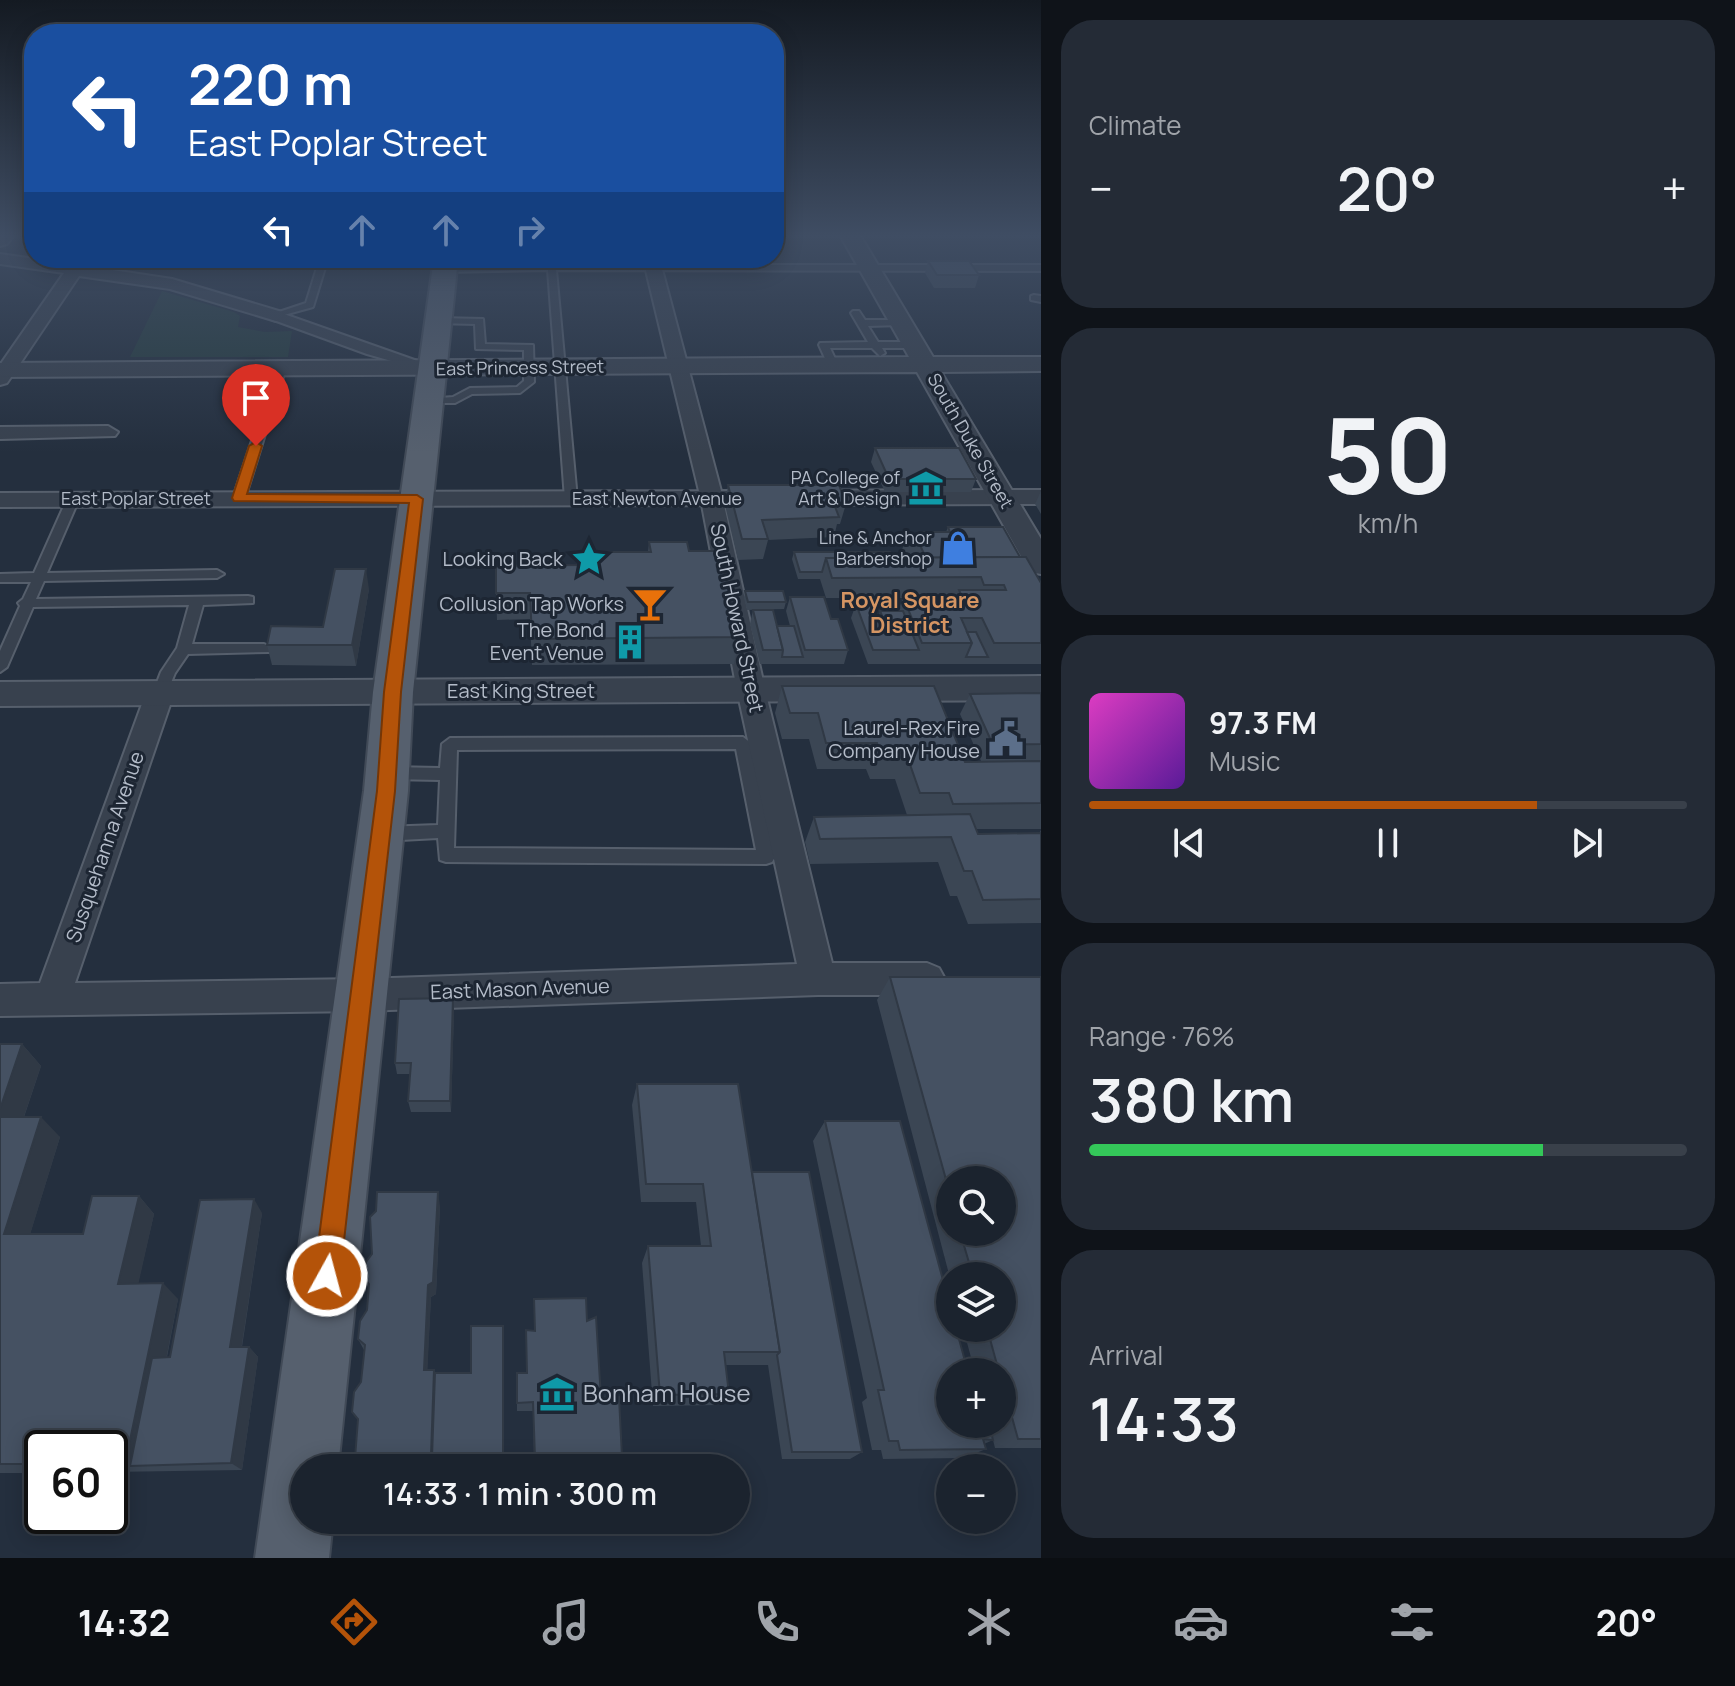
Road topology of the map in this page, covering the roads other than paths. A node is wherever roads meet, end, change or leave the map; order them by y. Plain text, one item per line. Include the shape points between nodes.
1 (49, 308) edge
2 (249, 308) edge
3 (302, 308) edge
4 (441, 308) edge
5 (555, 308) edge
6 (663, 308) edge
7 (893, 308) edge
8 (276, 316) junction
9 (439, 321) junction
10 (901, 322) junction
11 (881, 355) junction
12 (920, 355) junction
13 (1041, 364) edge
14 (676, 366) junction
15 (529, 367) junction
16 (560, 367) junction
17 (281, 368) junction
18 (434, 369) junction
19 (2, 373) edge
20 (431, 401) junction
21 (108, 432) dead end
22 (0, 433) edge
23 (1041, 497) edge
24 (239, 498) junction
25 (1004, 498) junction
26 (73, 499) junction
27 (417, 499) junction
28 (571, 499) junction
29 (0, 500) edge
30 (712, 500) junction
31 (1041, 565) edge
32 (217, 574) dead end
33 (36, 577) junction
34 (0, 578) edge
35 (248, 600) dead end
36 (197, 602) junction
37 (25, 603) junction
38 (184, 649) junction
39 (264, 649) dead end
40 (0, 667) edge
41 (1041, 688) edge
42 (751, 690) junction
43 (393, 692) junction
44 (160, 693) junction
45 (0, 694) edge
46 (387, 773) junction
47 (448, 774) junction
48 (446, 831) junction
49 (381, 835) junction
50 (818, 979) junction
51 (961, 979) edge
52 (362, 995) junction
53 (0, 1000) edge
54 (51, 1001) junction
55 (292, 1558) edge

1 - 19 street
2 - 8 street
3 - 8 lane
4 - 9 main road
5 - 16 lane
6 - 14 street, South Howard Street
7 - 10 street, South Duke Street
8 - 18 street
9 - 15 lane via 480,321 480,347 529,347
9 - 18 main road
10 - 11 lane via 859,318
10 - 12 street, South Duke Street
11 - 12 street, East Princess Street
11 - 14 street, East Princess Street via 833,365
12 - 13 street, East Princess Street
12 - 25 street, South Duke Street
14 - 16 street, East Princess Street
14 - 30 street, South Howard Street
15 - 16 street, East Princess Street
15 - 18 street, East Princess Street
15 - 20 lane via 529,382 520,390 470,391 455,400
16 - 28 lane
17 - 18 street, East Princess Street
17 - 19 street, East Princess Street
17 - 24 lane
18 - 20 main road
20 - 27 main road
21 - 22 street
23 - 25 street, East Newton Avenue
24 - 26 street, East Poplar Street
24 - 27 street, East Poplar Street
25 - 30 street, East Newton Avenue
25 - 31 street, South Duke Street
26 - 29 street, East Poplar Street
26 - 33 lane
27 - 28 street, East Newton Avenue
27 - 43 main road
28 - 30 street, East Newton Avenue
30 - 42 street, South Howard Street
32 - 33 lane
33 - 34 lane
33 - 37 lane
35 - 36 lane
36 - 37 lane
36 - 38 lane
37 - 40 lane
38 - 39 lane
38 - 44 lane
41 - 42 street, East King Street
42 - 43 street, East King Street
42 - 50 street, South Howard Street
43 - 44 street, East King Street
43 - 46 main road
44 - 45 street, East King Street
44 - 54 street, Susquehanna Avenue
46 - 47 lane
46 - 49 main road
47 - 48 lane
47 - 48 lane via 450,744 743,743 766,857 446,855
48 - 49 lane
49 - 52 main road
50 - 51 street, East Mason Avenue
50 - 52 street, East Mason Avenue
52 - 54 street, East Mason Avenue
52 - 55 main road
53 - 54 street, East Mason Avenue

